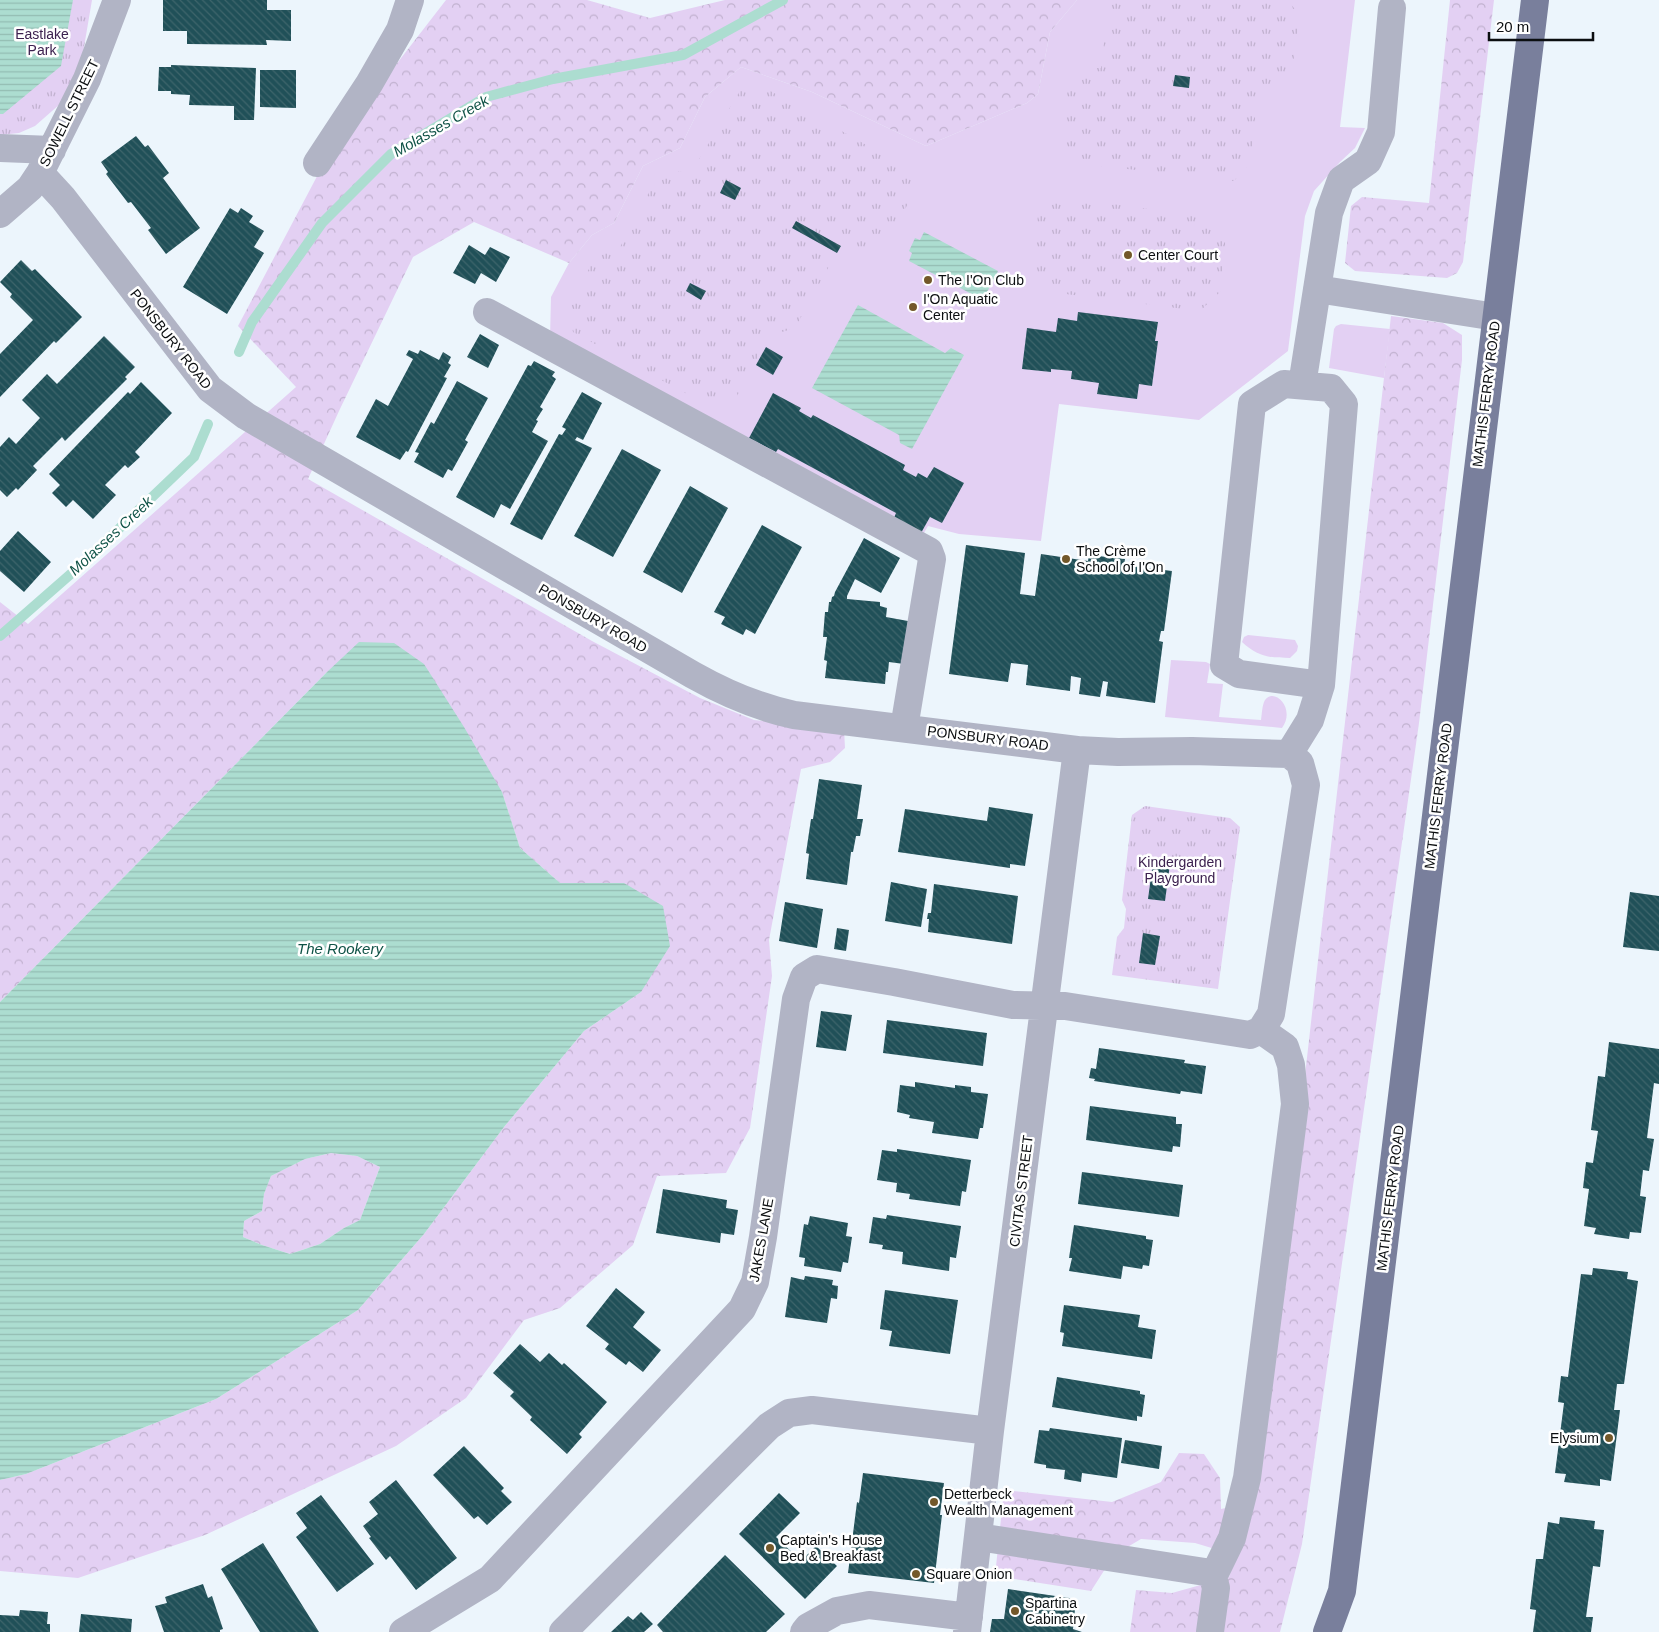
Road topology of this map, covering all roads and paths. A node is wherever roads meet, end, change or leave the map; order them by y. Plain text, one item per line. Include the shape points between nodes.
1 (117, 0) edge
2 (410, 0) edge
3 (1535, 0) edge
4 (1392, 8) dead end
5 (0, 148) edge
6 (46, 161) junction
7 (317, 162) dead end
8 (0, 214) edge
9 (1317, 289) junction
10 (487, 312) dead end
11 (1496, 317) junction
12 (1302, 385) junction
13 (1320, 685) junction
14 (904, 728) junction
15 (1077, 750) junction
16 (1289, 754) junction
17 (1045, 1005) junction
18 (1261, 1030) junction
19 (990, 1431) junction
20 (978, 1537) junction
21 (1214, 1577) junction
22 (1342, 1591) junction
23 (968, 1624) edge
24 (403, 1632) edge
25 (563, 1632) edge
26 (804, 1632) edge
27 (1210, 1632) edge
28 (1327, 1632) edge
29 (1348, 1632) edge

1 - 6 street, SOWELL STREET via 87,79
2 - 7 street via 396,38
3 - 11 main road, MATHIS FERRY ROAD
4 - 9 street via 1381,132 1368,161 1341,180 1329,214
5 - 6 street
6 - 8 street, SOWELL STREET via 30,188
6 - 14 street, PONSBURY ROAD via 63,198 210,389 246,416 721,690 776,712
9 - 11 street
9 - 12 street
10 - 14 street via 929,551 932,559
11 - 22 main road, MATHIS FERRY ROAD
12 - 13 street via 1331,388 1344,404
12 - 13 street via 1284,384 1252,404 1224,665 1239,674
13 - 16 street via 1310,720
14 - 15 street, PONSBURY ROAD
15 - 16 street, PONSBURY ROAD
15 - 17 street, CIVITAS STREET
16 - 18 street via 1300,763 1306,785 1271,1014
17 - 18 street, JAKES LANE via 1250,1035
17 - 19 street, CIVITAS STREET
17 - 24 street, JAKES LANE via 1013,1005 817,970 804,977 795,1007 755,1282 742,1309 490,1579
18 - 21 street via 1285,1047 1292,1065 1295,1104 1247,1478 1232,1538
19 - 20 street, CIVITAS STREET
19 - 25 street via 812,1410 789,1413 769,1426
20 - 21 street via 1205,1572
20 - 23 street, CIVITAS STREET
21 - 27 street via 1216,1588
22 - 28 main road, MATHIS FERRY ROAD
22 - 29 main road, MATHIS FERRY ROAD
23 - 26 street via 869,1605 837,1611

